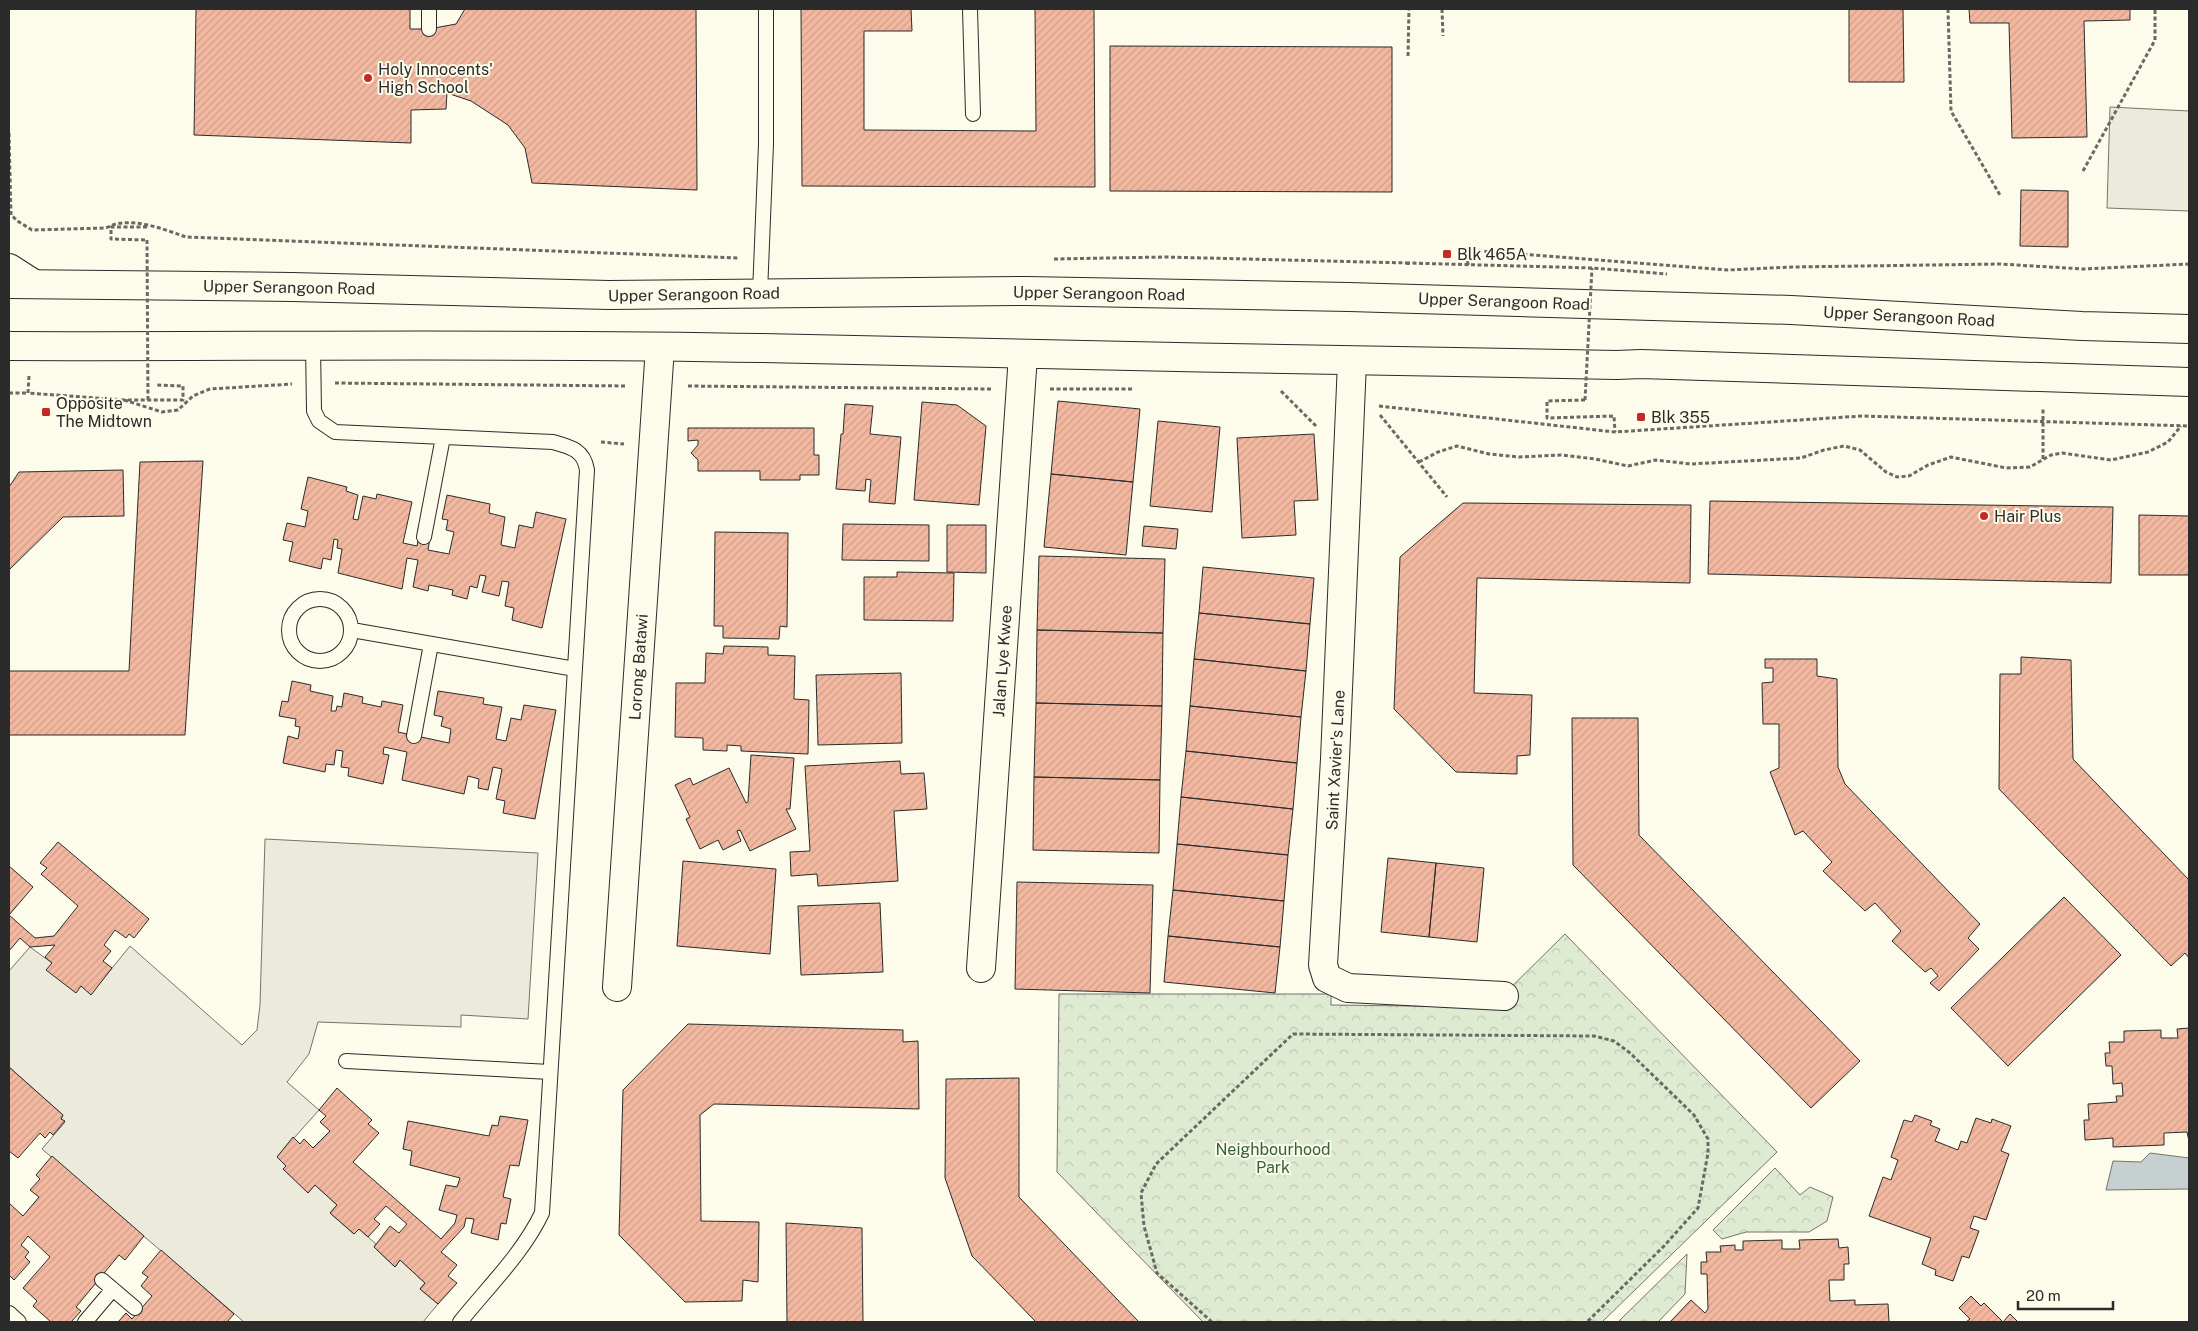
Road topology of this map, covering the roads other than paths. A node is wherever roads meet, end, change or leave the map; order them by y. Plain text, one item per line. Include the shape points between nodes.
1 (429, 9) edge
2 (766, 9) edge
3 (970, 9) edge
4 (429, 29) dead end
5 (973, 114) dead end
6 (9, 268) edge
7 (22, 284) edge
8 (760, 293) junction
9 (2189, 329) edge
10 (313, 345) junction
11 (20, 346) edge
12 (660, 347) junction
13 (1024, 355) junction
14 (1352, 362) junction
15 (2189, 382) edge
16 (442, 437) junction
17 (424, 537) dead end
18 (352, 630) junction
19 (431, 644) junction
20 (575, 669) junction
21 (414, 736) dead end
22 (981, 968) dead end
23 (617, 987) dead end
24 (1504, 996) dead end
25 (346, 1061) dead end
26 (550, 1072) junction
27 (136, 1308) dead end
28 (9, 1313) edge
29 (19, 1322) edge
30 (85, 1322) edge
31 (460, 1322) edge

1 - 4 lane
2 - 8 lane via 766,144
3 - 5 lane
6 - 7 main road
7 - 8 main road, Upper Serangoon Road via 292,286 609,295
8 - 9 main road, Upper Serangoon Road via 1026,291 1349,297 1791,310
10 - 11 main road
10 - 12 main road
10 - 16 lane via 314,412 319,421 335,432
12 - 13 main road
12 - 23 main road, Lorong Batawi
13 - 14 main road
13 - 22 main road, Jalan Lye Kwee
14 - 15 main road via 1641,364
14 - 24 main road, Saint Xavier's Lane via 1336,748 1323,965 1327,978 1348,988
16 - 17 lane
16 - 20 lane via 553,442 576,448 586,461
18 - 18 lane via 340,604 321,598 307,601 295,610 289,630 296,650 315,661 331,659 344,650
18 - 19 lane
19 - 20 lane
19 - 21 lane
20 - 26 lane
25 - 26 lane
26 - 31 lane via 542,1212 528,1239
27 - 30 lane via 107,1284
28 - 29 lane

